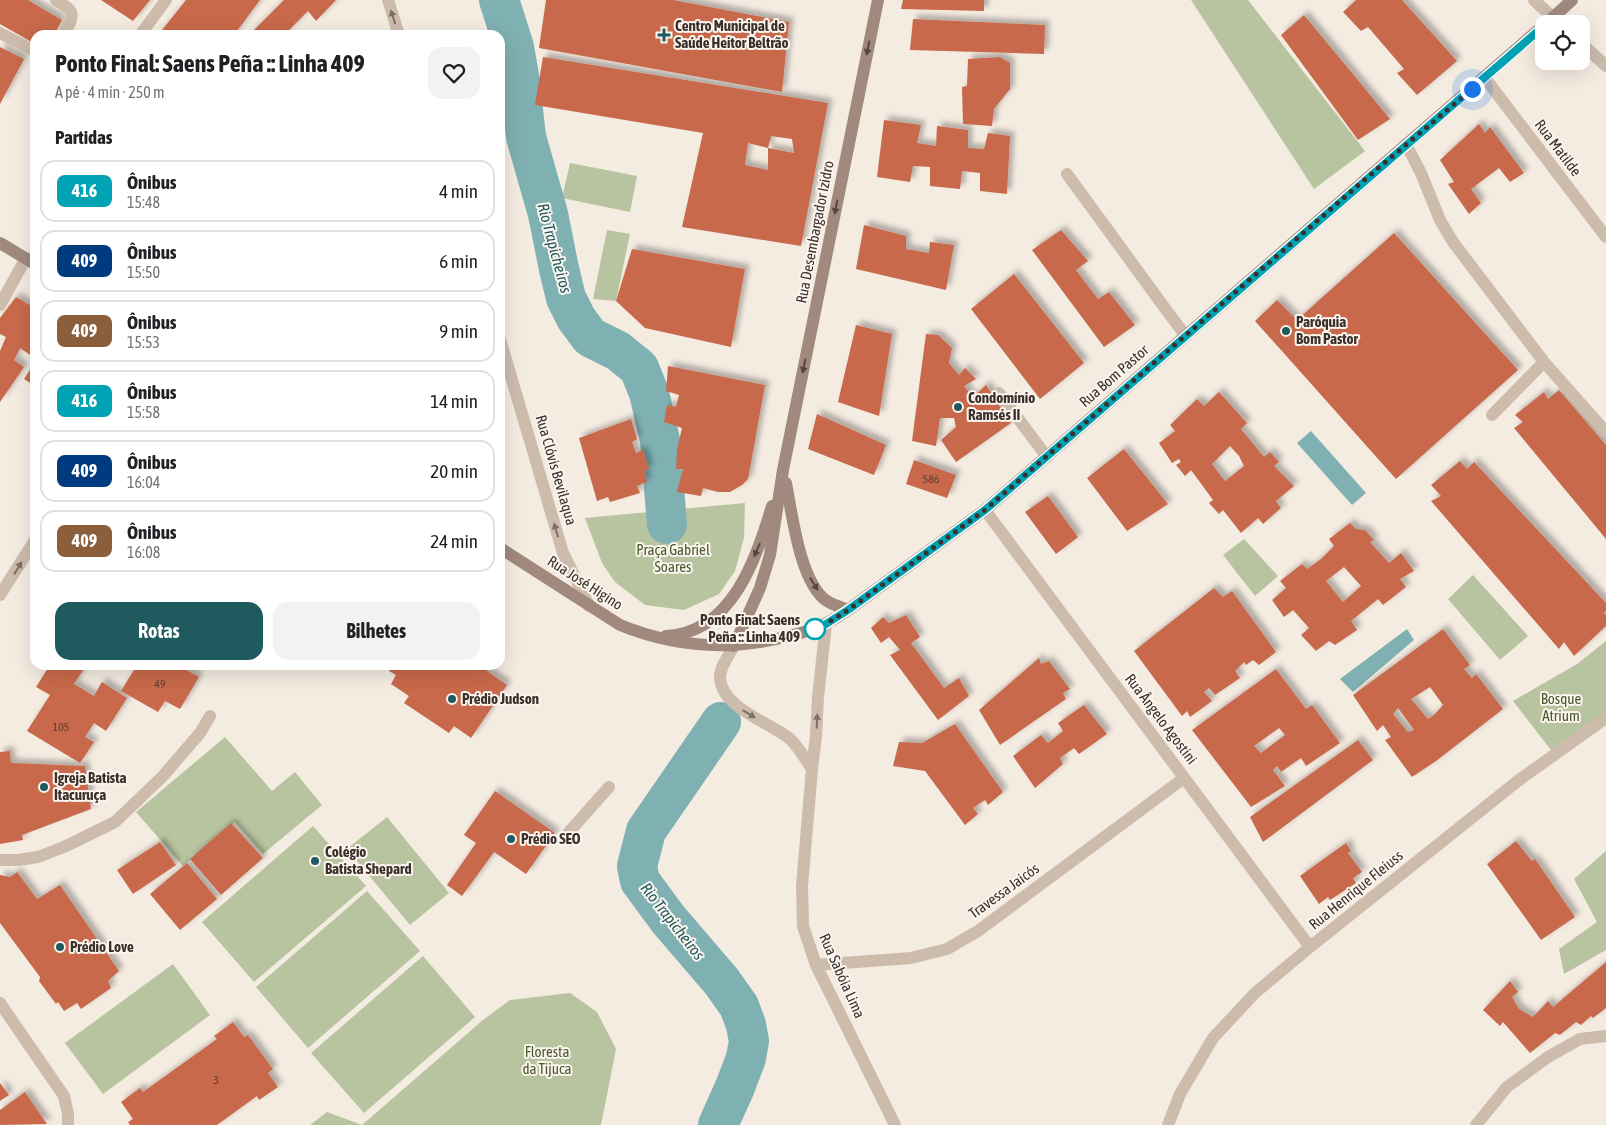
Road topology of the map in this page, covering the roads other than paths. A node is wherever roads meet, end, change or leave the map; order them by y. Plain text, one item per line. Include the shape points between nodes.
1 (56, 0) edge
2 (166, 0) edge
3 (388, 0) edge
4 (878, 0) edge
5 (1534, 0) edge
6 (1572, 0) edge
7 (1545, 15) edge
8 (1558, 15) edge
9 (66, 30) edge
10 (144, 30) edge
11 (397, 30) edge
12 (0, 32) edge
13 (1535, 36) edge
14 (30, 49) edge
15 (1590, 51) edge
16 (1606, 66) edge
17 (1485, 78) junction
18 (1406, 144) junction
19 (1067, 174) dead end
20 (1606, 237) edge
21 (0, 243) edge
22 (30, 261) edge
23 (0, 305) edge
24 (1185, 335) junction
25 (505, 356) edge
26 (1544, 362) junction
27 (999, 394) dead end
28 (1492, 415) dead end
29 (1606, 432) edge
30 (1047, 457) junction
31 (783, 470) junction
32 (985, 510) junction
33 (30, 548) edge
34 (505, 551) edge
35 (0, 596) edge
36 (589, 606) junction
37 (848, 610) junction
38 (826, 624) junction
39 (656, 637) junction
40 (734, 646) junction
41 (210, 716) dead end
42 (1606, 718) edge
43 (812, 769) junction
44 (1184, 778) junction
45 (609, 787) dead end
46 (569, 832) dead end
47 (0, 860) edge
48 (1310, 947) junction
49 (816, 965) junction
50 (0, 1004) edge
51 (1606, 1036) edge
52 (68, 1125) edge
53 (895, 1125) edge
54 (1168, 1125) edge
55 (1476, 1125) edge

1 - 9 street via 72,12
2 - 10 street
11 -> 3 street
4 -> 31 street, Rua Desembargador Izidro
5 - 7 street
6 - 8 street, Rua Bom Pastor
12 - 14 street
13 - 17 street, Rua Bom Pastor
15 - 16 street
17 - 18 street, Rua Bom Pastor
17 - 20 street, Rua Matilde
18 - 24 street, Rua Bom Pastor
18 - 26 street via 1453,242
19 - 24 street
21 - 22 street
22 - 23 street
24 - 30 street, Rua Bom Pastor
36 -> 25 street, Rua Clóvis Bevilaqua via 563,553
26 - 28 street
26 - 29 street
27 - 30 street
30 - 32 street, Rua Bom Pastor
31 -> 37 street via 806,572 826,601
31 -> 39 street, Rua Desembargador Izidro via 761,543 744,582 724,609 688,632
31 - 40 street, Rua Desembargador Izidro via 770,555 760,588
32 - 37 street, Rua Bom Pastor
32 - 44 street, Rua Ângelo Agostini
35 -> 33 street
34 - 36 street, Rua José Higino
36 - 39 street, Rua José Higino via 620,625
37 - 38 street, Rua Bom Pastor
38 - 40 street, Rua Bom Pastor via 769,641
43 -> 38 street, Rua Sabóia Lima
39 - 40 street, Rua Bom Pastor via 690,644
40 -> 43 street via 720,674 723,691 741,710 789,738
41 - 47 street via 164,776 115,822 64,848 38,857
42 - 48 street, Rua Henrique Fleiuss via 1519,780
43 - 49 street, Rua Sabóia Lima via 802,916
44 - 48 street, Rua Ângelo Agostini
44 - 49 street, Travessa Jaicós via 978,932 947,949 910,958
45 - 46 street
48 - 54 street, Rua Henrique Fleiuss via 1255,993 1214,1038 1180,1094
49 - 53 street, Rua Sabóia Lima
50 - 52 street via 64,1096
51 - 55 street via 1580,1039 1548,1056 1507,1087

